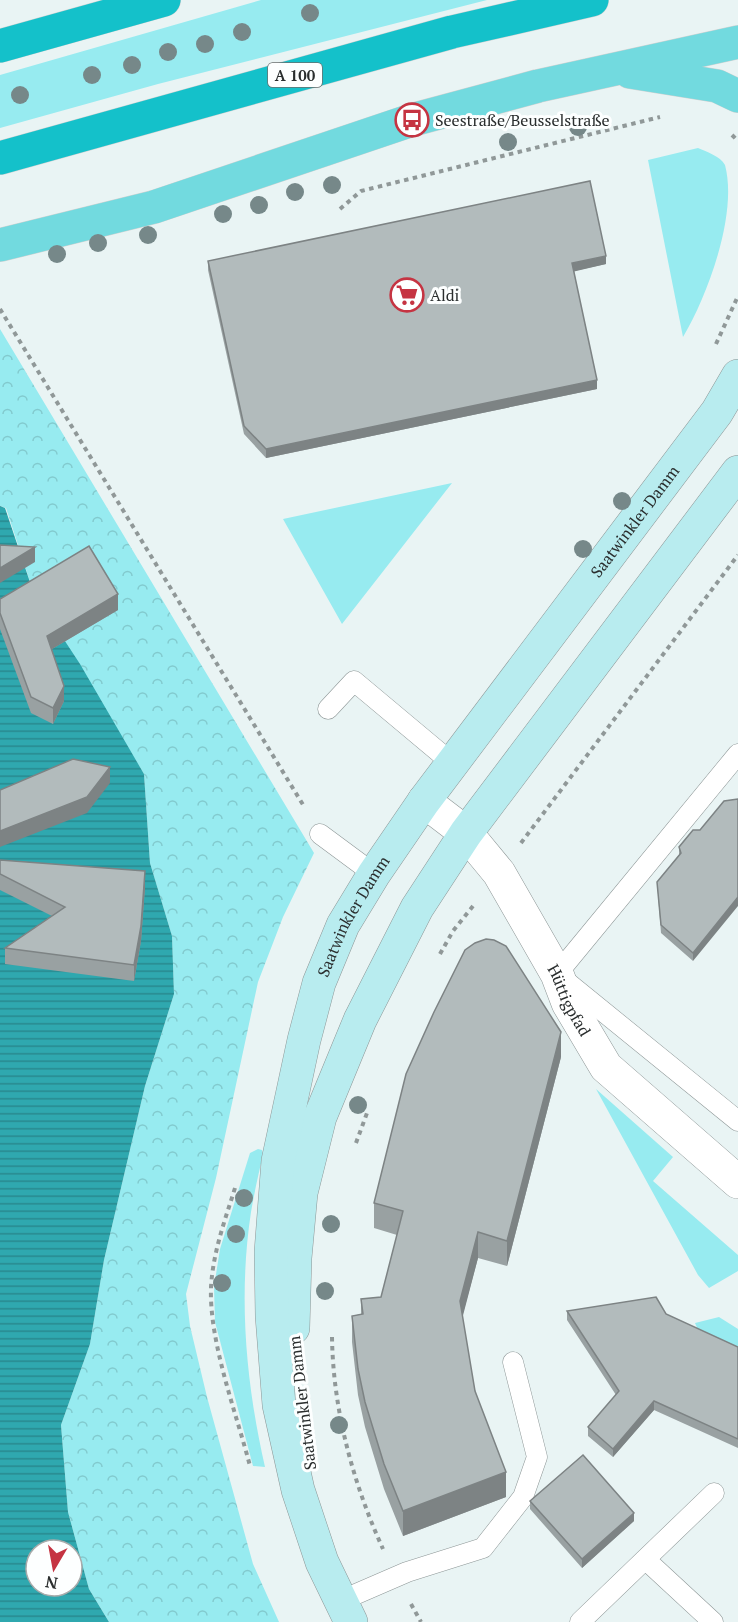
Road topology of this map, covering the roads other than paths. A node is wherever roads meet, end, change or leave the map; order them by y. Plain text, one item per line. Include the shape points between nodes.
1 (164, 0) edge
2 (592, 0) edge
3 (738, 42) edge
4 (0, 46) edge
5 (614, 69) junction
6 (738, 96) edge
7 (0, 158) edge
8 (0, 245) edge
9 (738, 376) edge
10 (738, 472) edge
11 (328, 710) dead end
12 (738, 754) edge
13 (452, 763) junction
14 (424, 801) junction
15 (466, 833) junction
16 (320, 834) road end
17 (374, 874) junction
18 (557, 974) junction
19 (738, 1122) edge
20 (738, 1182) edge
21 (513, 1362) dead end
22 (714, 1493) dead end
23 (646, 1560) junction
24 (322, 1562) junction
25 (346, 1611) edge
26 (580, 1622) edge
27 (713, 1622) edge

1 - 4 highway
2 - 7 highway, A 100 via 440,35
3 - 5 main road
5 - 6 main road via 717,86
5 - 8 main road via 412,120 154,207
9 - 13 main road, Saatwinkler Damm via 717,412
10 - 15 main road, Saatwinkler Damm
11 - 13 lane via 354,681
12 - 18 lane
13 - 14 main road, Saatwinkler Damm
14 - 15 street, Hüttigpfad
14 - 17 main road, Saatwinkler Damm
15 - 18 street, Hüttigpfad via 499,873
15 - 24 main road, Saatwinkler Damm via 417,909 360,1020 320,1117 301,1193 293,1327
16 - 17 lane
17 - 24 main road, Saatwinkler Damm via 343,925 319,983 278,1161 271,1252 279,1405 298,1490
18 - 19 lane
18 - 20 street, Hüttigpfad via 568,1002 606,1067
21 - 25 lane via 537,1457 523,1497 483,1548 396,1577
22 - 23 lane
23 - 26 lane
23 - 27 lane
24 - 25 main road, Saatwinkler Damm

